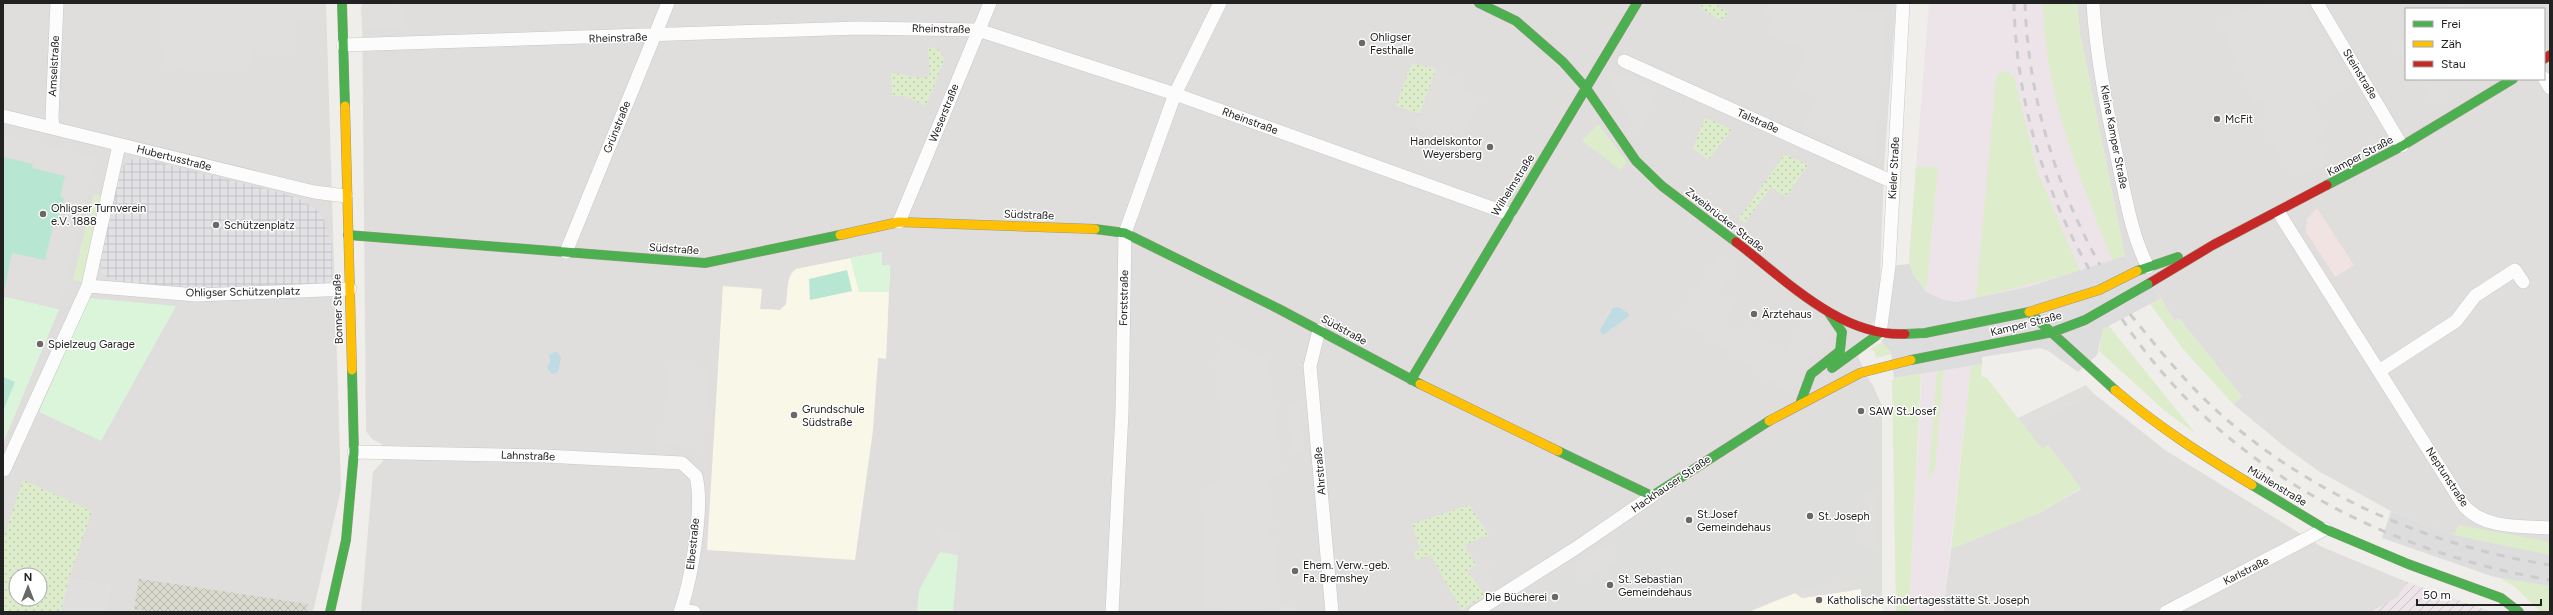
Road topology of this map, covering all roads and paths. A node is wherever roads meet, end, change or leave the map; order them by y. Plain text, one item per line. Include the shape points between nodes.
1 (57, 3) edge
2 (342, 3) edge
3 (668, 3) edge
4 (990, 3) edge
5 (1220, 3) edge
6 (1479, 3) edge
7 (1637, 3) edge
8 (1903, 3) edge
9 (2093, 3) edge
10 (2317, 3) edge
11 (978, 30) junction
12 (654, 37) junction
13 (343, 45) junction
14 (1624, 61) dead end
15 (2511, 80) edge
16 (1586, 88) junction
17 (1175, 94) junction
18 (3, 116) edge
19 (53, 128) junction
20 (119, 144) junction
21 (2402, 146) junction
22 (1893, 182) junction
23 (346, 196) junction
24 (2279, 213) junction
25 (1509, 214) junction
26 (899, 222) junction
27 (1125, 233) junction
28 (348, 235) junction
29 (2213, 245) junction
30 (566, 252) junction
31 (2143, 269) junction
32 (2523, 282) dead end
33 (88, 286) junction
34 (350, 289) junction
35 (2029, 312) junction
36 (1829, 313) junction
37 (1319, 330) junction
38 (2053, 332) junction
39 (1880, 333) junction
40 (1874, 368) joint
41 (2379, 371) junction
42 (1411, 380) junction
43 (1805, 388) junction
44 (1801, 402) junction
45 (354, 452) junction
46 (4, 470) edge
47 (696, 476) joint
48 (1652, 496) junction
49 (2550, 528) edge
50 (2325, 529) junction
51 (680, 611) edge
52 (330, 612) edge
53 (694, 612) edge
54 (1112, 612) edge
55 (1332, 612) edge
56 (1475, 612) edge
57 (2166, 612) edge
58 (2519, 612) edge

1 - 19 street, Amselstraße
2 - 13 main road, Bonner Straße
3 - 12 street, Grünstraße
4 - 11 street, Weserstraße
5 - 17 street, Forststraße
6 - 16 main road via 1516,21 1541,40
7 - 16 main road, Wilhelmstraße
8 - 22 street, Kieler Straße
9 - 31 street, Kleine Kamper Straße via 2096,42 2132,229
10 - 21 street, Steinstraße
11 - 12 street, Rheinstraße via 858,28 693,33
11 - 17 street, Rheinstraße
11 - 26 street, Weserstraße
12 - 13 street, Rheinstraße
12 - 30 street, Grünstraße
13 - 23 main road, Bonner Straße
14 - 22 street, Talstraße
15 - 21 main road, Kamper Straße
16 - 25 main road, Wilhelmstraße
16 - 36 main road, Zweibrücker Straße via 1636,161 1662,186
17 - 25 street, Rheinstraße
17 - 27 street, Forststraße
18 - 19 street, Hubertusstraße
19 - 20 street, Hubertusstraße
20 - 23 street, Hubertusstraße via 314,192
20 - 33 street
21 - 24 main road, Kamper Straße
22 - 39 street, Kieler Straße via 1889,266
23 - 28 main road, Bonner Straße
24 - 29 main road, Kamper Straße
24 - 41 street, Neptunstraße
25 - 42 main road, Wilhelmstraße
26 - 27 main road, Südstraße via 1105,229
26 - 30 main road, Südstraße via 705,263 678,263
27 - 37 main road, Südstraße
27 - 54 street, Forststraße via 1122,412
28 - 30 main road, Südstraße
28 - 34 main road, Bonner Straße
29 - 31 main road, Kamper Straße
29 - 38 main road, Kamper Straße, bridge via 2085,320
31 - 35 main road, Kamper Straße, bridge via 2099,290
32 - 41 street via 2516,270 2475,296 2456,320
33 - 34 street, Ohligser Schützenplatz via 196,295
33 - 46 street
34 - 45 main road, Bonner Straße
35 - 38 main road, Mühlenstraße
35 - 39 main road, Kamper Straße via 1925,333
36 - 39 main road, Zweibrücker Straße
36 - 43 main road via 1842,332 1840,351 1811,374
37 - 42 main road, Südstraße
37 - 55 street, Ahrstraße via 1310,366
38 - 40 main road, Kamper Straße
38 - 50 main road, Mühlenstraße via 2149,419 2196,451
39 - 43 main road
40 - 44 main road, Hackhauser Straße
41 - 49 street, Neptunstraße via 2464,506 2473,516 2489,522
42 - 48 main road, Südstraße
43 - 44 main road
44 - 48 main road, Hackhauser Straße
45 - 47 street, Lahnstraße via 675,462 686,465
45 - 52 main road, Bonner Straße via 346,540
47 - 51 street, Elbestraße via 698,496 693,557
48 - 56 street, Hackhauser Straße via 1581,545
50 - 57 street, Karlstraße
50 - 58 main road, Mühlenstraße via 2408,564 2501,598
51 - 53 street

